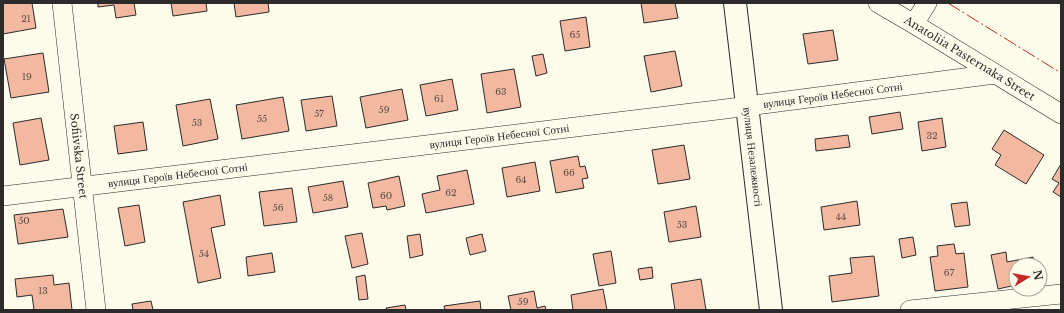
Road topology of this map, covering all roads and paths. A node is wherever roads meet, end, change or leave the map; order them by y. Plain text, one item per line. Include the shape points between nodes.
1 (62, 3) edge
2 (735, 3) edge
3 (878, 3) edge
4 (927, 3) edge
5 (914, 24) junction
6 (995, 74) junction
7 (748, 106) junction
8 (1061, 114) edge
9 (83, 186) junction
10 (3, 196) edge
11 (1061, 294) edge
12 (96, 310) edge
13 (771, 310) edge
14 (910, 310) edge

1 - 9 street, Sofiivska Street
2 - 7 main road, вулиця Незалежності
3 - 5 street, Anatoliia Pasternaka Street
4 - 5 street
5 - 6 street, Anatoliia Pasternaka Street
6 - 7 street, вулиця Героїв Небесної Сотні
6 - 8 street, Anatoliia Pasternaka Street
7 - 9 street, вулиця Героїв Небесної Сотні
7 - 13 main road, вулиця Незалежності
9 - 10 street, вулиця Героїв Небесної Сотні
9 - 12 street, Sofiivska Street
11 - 14 street

